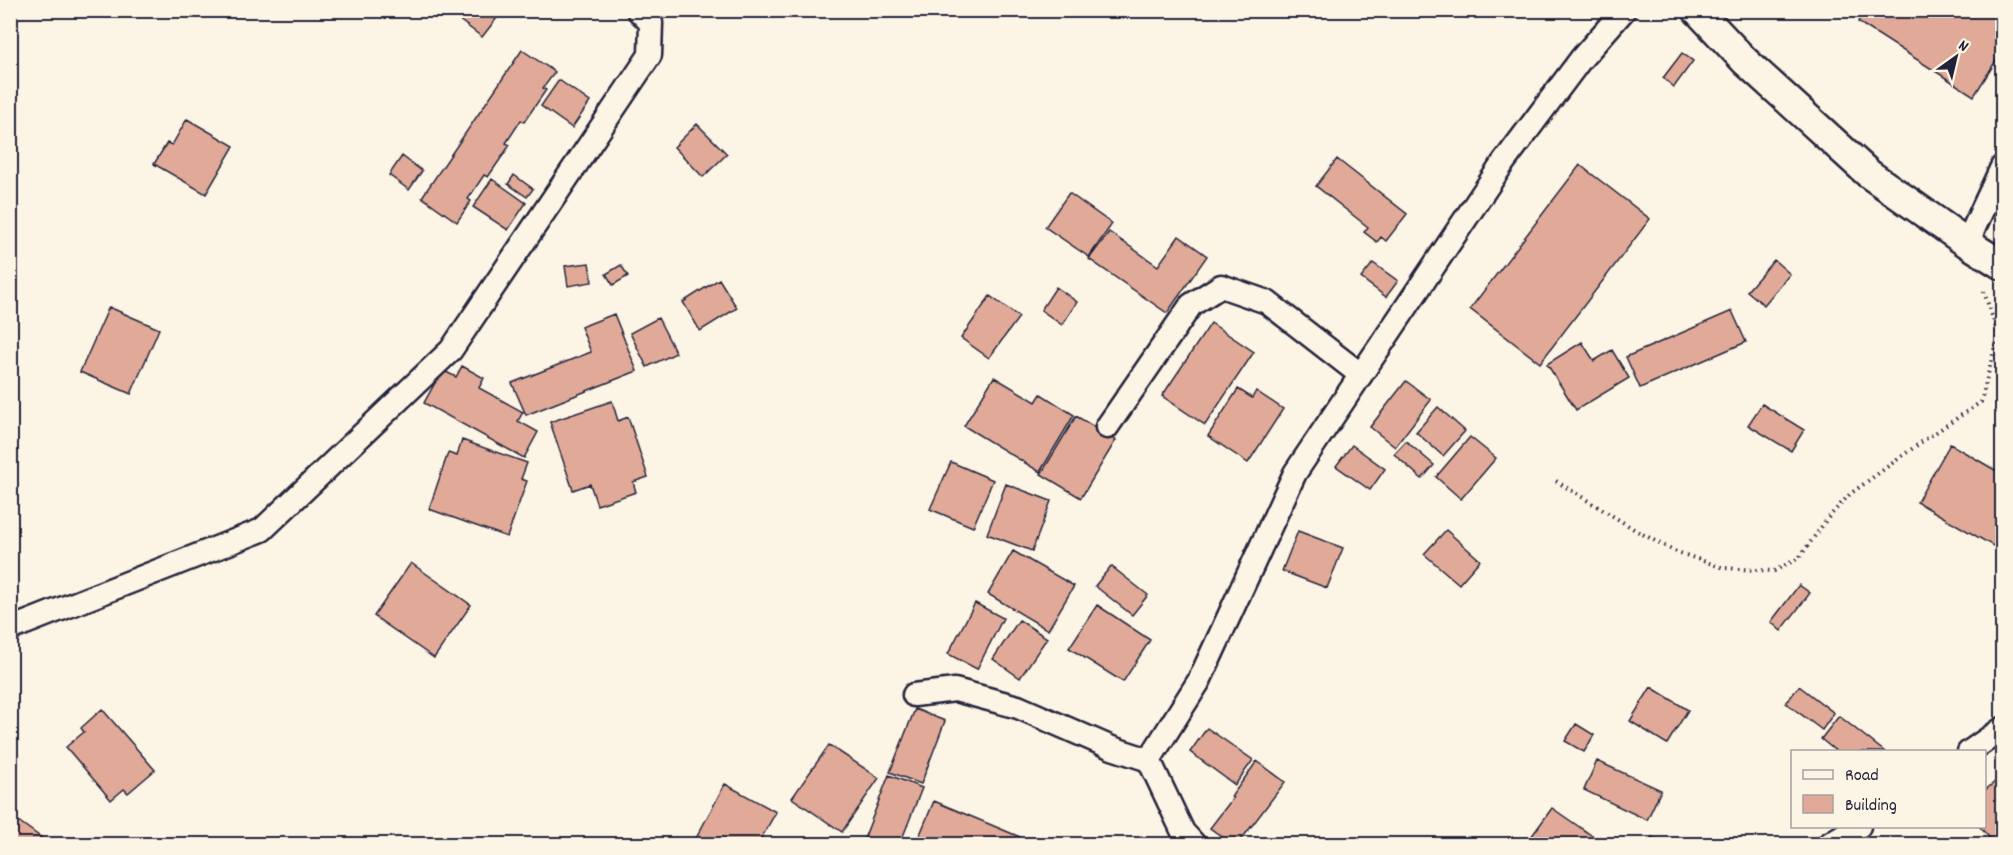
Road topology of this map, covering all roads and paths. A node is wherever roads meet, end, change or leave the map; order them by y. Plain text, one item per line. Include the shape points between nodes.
1 (638, 10) edge
2 (1624, 10) edge
3 (1697, 10) edge
4 (2002, 167) edge
5 (1967, 243) junction
6 (2002, 265) edge
7 (1361, 375) junction
8 (1107, 427) dead end
9 (1556, 481) dead end
10 (10, 629) edge
11 (914, 695) dead end
12 (2002, 729) edge
13 (1972, 750) edge
14 (1149, 760) junction
15 (1856, 828) edge
16 (1194, 844) edge
17 (1829, 844) edge

1 - 10 street via 651,23 650,55 451,350 262,530
2 - 7 street via 1581,59 1503,163
3 - 5 street via 1745,62 1869,174
4 - 5 street
5 - 6 street
5 - 9 path via 1998,334 1981,402 1850,494 1799,558 1774,571 1724,568 1674,551
7 - 8 street via 1267,302 1221,286 1191,305
7 - 14 street via 1295,473 1199,681
11 - 14 street via 955,690 986,698
12 - 13 street
14 - 16 street via 1184,832
15 - 17 street

